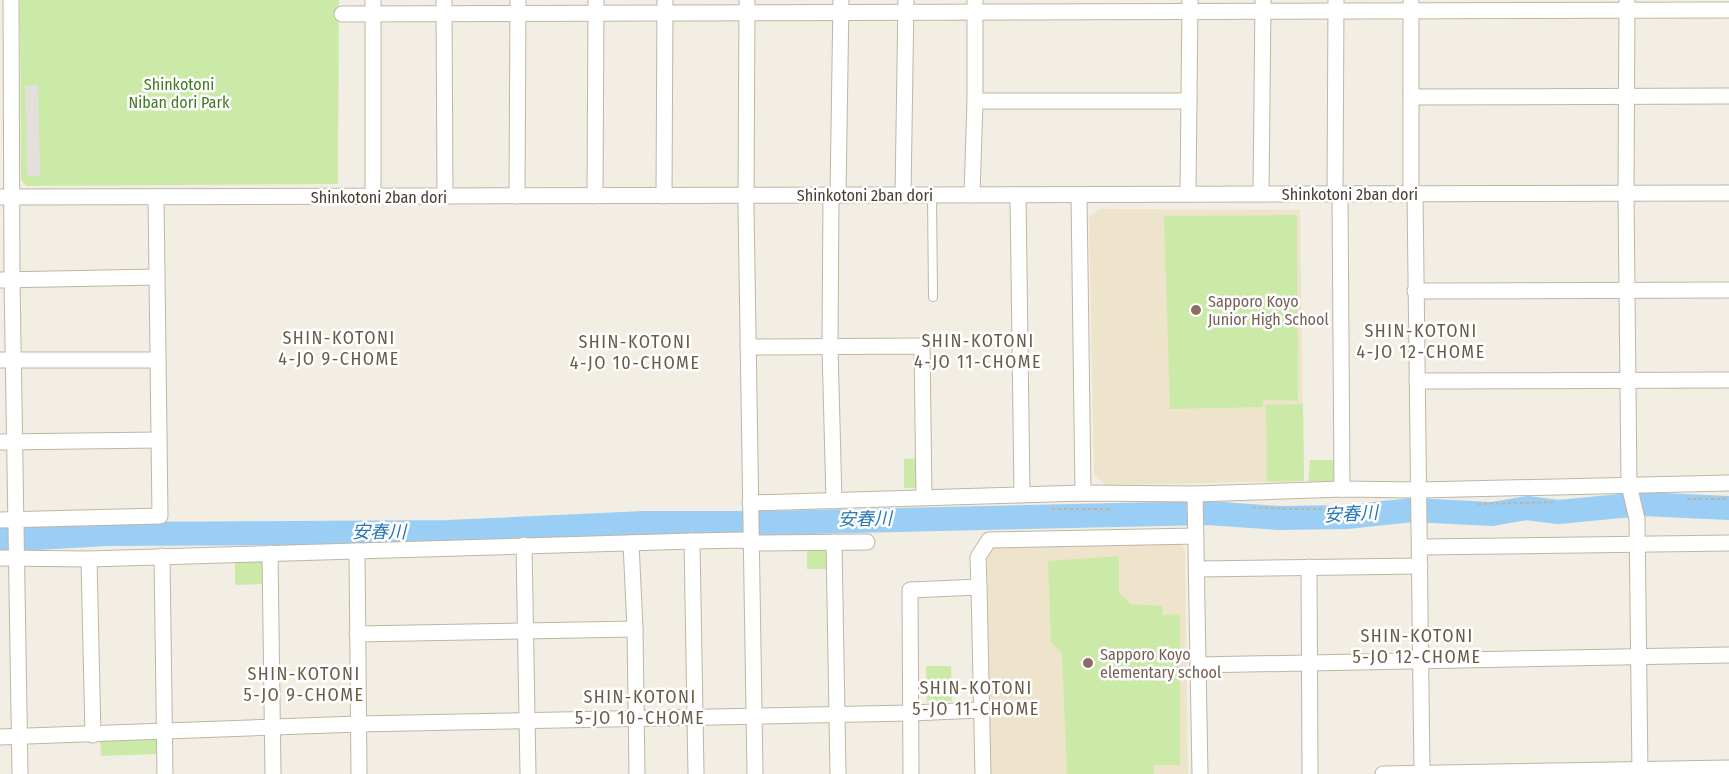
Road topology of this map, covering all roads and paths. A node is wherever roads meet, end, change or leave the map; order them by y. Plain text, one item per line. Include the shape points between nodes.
1 (1411, 5) edge
2 (1627, 5) edge
3 (596, 6) edge
4 (665, 6) edge
5 (841, 6) edge
6 (906, 6) edge
7 (975, 6) edge
8 (1190, 6) edge
9 (1263, 6) edge
10 (1336, 6) edge
11 (373, 7) edge
12 (444, 7) edge
13 (518, 7) edge
14 (747, 7) edge
15 (7, 8) edge
16 (1729, 10) edge
17 (342, 14) dead end
18 (1626, 96) junction
19 (1729, 96) edge
20 (1411, 97) junction
21 (975, 101) junction
22 (1189, 101) junction
23 (1413, 193) junction
24 (1626, 193) junction
25 (1729, 193) edge
26 (1188, 194) junction
27 (1261, 194) junction
28 (1338, 194) junction
29 (903, 195) junction
30 (932, 195) junction
31 (972, 195) junction
32 (1018, 195) junction
33 (1079, 195) junction
34 (446, 196) junction
35 (518, 196) junction
36 (595, 196) junction
37 (664, 196) junction
38 (746, 196) junction
39 (834, 196) junction
40 (6, 197) edge
41 (156, 197) junction
42 (373, 197) junction
43 (157, 277) junction
44 (6, 280) edge
45 (1627, 290) junction
46 (1729, 290) edge
47 (1415, 291) junction
48 (933, 297) dead end
49 (748, 347) junction
50 (830, 347) junction
51 (7, 360) edge
52 (158, 360) junction
53 (1628, 380) junction
54 (1729, 380) edge
55 (1417, 381) junction
56 (159, 440) junction
57 (7, 442) edge
58 (1729, 483) edge
59 (1342, 489) junction
60 (1083, 493) junction
61 (1022, 495) junction
62 (1420, 496) junction
63 (924, 497) junction
64 (1632, 498) junction
65 (834, 501) junction
66 (1383, 504) dead end
67 (1251, 507) dead end
68 (750, 509) junction
69 (1196, 514) junction
70 (11, 522) edge
71 (751, 538) junction
72 (692, 541) junction
73 (834, 542) junction
74 (867, 542) dead end
75 (631, 543) junction
76 (1729, 543) edge
77 (1637, 544) junction
78 (524, 545) junction
79 (1420, 548) junction
80 (357, 551) junction
81 (18, 553) junction
82 (270, 553) junction
83 (162, 556) junction
84 (0, 558) edge
85 (89, 559) junction
86 (1420, 566) junction
87 (1309, 567) junction
88 (1197, 569) junction
89 (979, 587) junction
90 (635, 629) junction
91 (525, 632) junction
92 (357, 634) junction
93 (1729, 655) edge
94 (1639, 656) junction
95 (1421, 660) junction
96 (1309, 663) junction
97 (1198, 665) junction
98 (981, 710) junction
99 (910, 713) junction
100 (837, 714) junction
101 (754, 716) junction
102 (695, 717) junction
103 (637, 718) junction
104 (527, 721) junction
105 (358, 724) junction
106 (273, 727) junction
107 (165, 731) junction
108 (93, 735) junction
109 (0, 737) edge
110 (19, 737) junction
111 (1729, 768) edge
112 (1640, 772) edge
113 (1422, 773) edge
114 (20, 774) edge
115 (165, 774) edge
116 (273, 774) edge
117 (359, 774) edge
118 (528, 774) edge
119 (637, 774) edge
120 (696, 774) edge
121 (755, 774) edge
122 (838, 774) edge
123 (911, 774) edge
124 (983, 774) edge
125 (1200, 774) edge
126 (1310, 774) edge
127 (1383, 774) edge

1 - 2 street
1 - 10 street
1 - 20 street
2 - 16 street
2 - 18 street
3 - 4 street
3 - 13 street
3 - 36 street
4 - 14 street
4 - 37 street
5 - 6 street
5 - 14 street
5 - 39 street
6 - 7 street
6 - 29 street
7 - 8 street
7 - 21 street
8 - 9 street
8 - 22 street
9 - 10 street
9 - 27 street
10 - 28 street
11 - 12 street
11 - 17 street
11 - 42 street
12 - 13 street
12 - 34 street
13 - 35 street
14 - 38 street
15 - 40 street
18 - 19 street
18 - 20 street
18 - 24 street
20 - 23 street
21 - 22 street
21 - 31 street
22 - 26 street
23 - 24 street, Shinkotoni 2ban dori
23 - 28 street, Shinkotoni 2ban dori
23 - 47 street
24 - 25 street, Shinkotoni 2ban dori
24 - 45 street
26 - 27 street, Shinkotoni 2ban dori
26 - 33 street, Shinkotoni 2ban dori
27 - 28 street, Shinkotoni 2ban dori
28 - 59 street
29 - 30 street, Shinkotoni 2ban dori
29 - 39 street, Shinkotoni 2ban dori
30 - 31 street, Shinkotoni 2ban dori
30 - 48 lane
31 - 32 street, Shinkotoni 2ban dori
32 - 33 street, Shinkotoni 2ban dori
32 - 61 street
33 - 60 street
34 - 35 street, Shinkotoni 2ban dori
34 - 42 street, Shinkotoni 2ban dori
35 - 36 street, Shinkotoni 2ban dori
36 - 37 street, Shinkotoni 2ban dori
37 - 38 street, Shinkotoni 2ban dori
38 - 39 street, Shinkotoni 2ban dori
38 - 49 street
39 - 50 street
40 - 41 street, Shinkotoni 2ban dori
40 - 44 street
41 - 42 street, Shinkotoni 2ban dori
41 - 43 street
43 - 44 street
43 - 52 street
44 - 51 street
45 - 46 street
45 - 47 street
45 - 53 street
47 - 55 street
49 - 50 street
49 - 68 street
50 - 63 street via 922,346
50 - 65 street
51 - 52 street
51 - 57 street
52 - 56 street
53 - 54 street
53 - 55 street
53 - 64 street
55 - 62 street
56 - 57 street
56 - 70 street via 160,516
57 - 70 street
58 - 64 street
59 - 62 street
59 - 69 street
60 - 61 street
60 - 69 street
61 - 63 street
62 - 64 street
62 - 79 street
63 - 65 street
64 - 77 street
65 - 68 street
66 - 67 path via 1341,509
68 - 71 street
69 - 88 street
69 - 89 street via 988,540 978,557
70 - 81 street
71 - 72 street
71 - 73 street
71 - 101 street
72 - 75 street
72 - 102 street
73 - 74 street
73 - 100 street
75 - 78 street
75 - 90 street
76 - 77 street
77 - 79 street
77 - 94 street
78 - 80 street
78 - 91 street
79 - 86 street
80 - 82 street
80 - 92 street
81 - 84 street
81 - 85 street
81 - 110 street
82 - 83 street
82 - 106 street
83 - 85 street
83 - 107 street
85 - 108 street
86 - 87 street
86 - 95 street
87 - 88 street
87 - 96 street
88 - 97 street
89 - 98 street
89 - 99 street via 910,590
90 - 91 street
90 - 103 street
91 - 92 street
91 - 104 street
92 - 105 street
93 - 94 street
94 - 95 street
94 - 112 street
95 - 96 street
95 - 113 street
96 - 97 street
96 - 126 street
97 - 125 street
98 - 99 street
98 - 124 street
99 - 100 street
99 - 123 street
100 - 101 street
100 - 122 street
101 - 102 street
101 - 121 street
102 - 103 street
102 - 120 street
103 - 104 street
103 - 119 street
104 - 105 street
104 - 118 street
105 - 106 street
105 - 117 street
106 - 107 street
106 - 116 street
107 - 108 street
107 - 115 street
108 - 110 street
109 - 110 street
110 - 114 street
111 - 112 street
112 - 113 street
113 - 127 street

